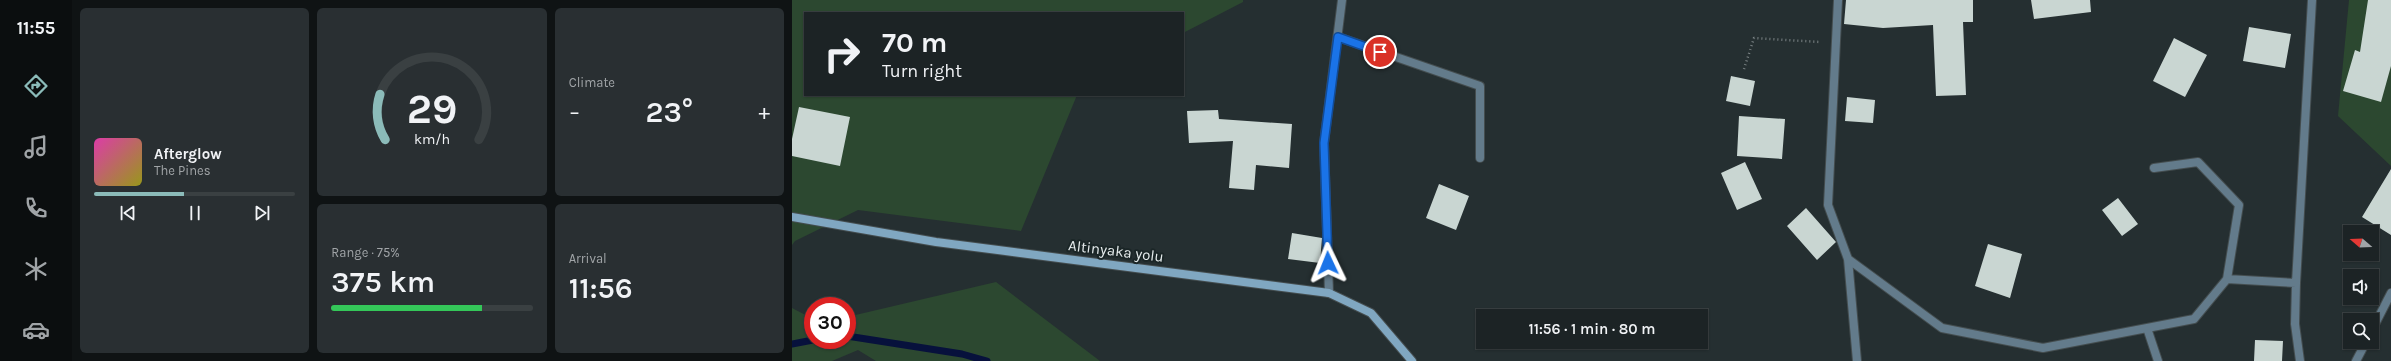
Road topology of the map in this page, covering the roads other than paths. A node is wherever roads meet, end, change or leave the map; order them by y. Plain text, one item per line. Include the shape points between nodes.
1 (1342, 0) edge
2 (1838, 0) edge
3 (2312, 0) edge
4 (1338, 37) junction
5 (1480, 158) dead end
6 (2154, 168) dead end
7 (792, 217) edge
8 (1848, 259) junction
9 (2227, 279) junction
10 (2296, 283) junction
11 (1329, 293) junction
12 (2391, 293) edge
13 (2379, 316) edge
14 (2147, 328) junction
15 (2362, 349) edge
16 (1412, 361) edge
17 (1857, 361) edge
18 (2158, 361) edge
19 (2300, 361) edge
20 (2356, 361) edge

1 - 4 street
2 - 8 street via 1828,205
3 - 10 street
4 - 5 street via 1480,86
4 - 11 street via 1324,143
6 - 9 street via 2198,162 2239,205
7 - 11 main road, Altinyaka yolu via 936,242
8 - 14 street via 1942,328 2043,348
8 - 17 street
9 - 10 street
9 - 14 street via 2194,319
10 - 19 street via 2295,324
11 - 16 main road, Altinyaka yolu via 1371,313
12 - 13 street
14 - 18 street
15 - 20 street

